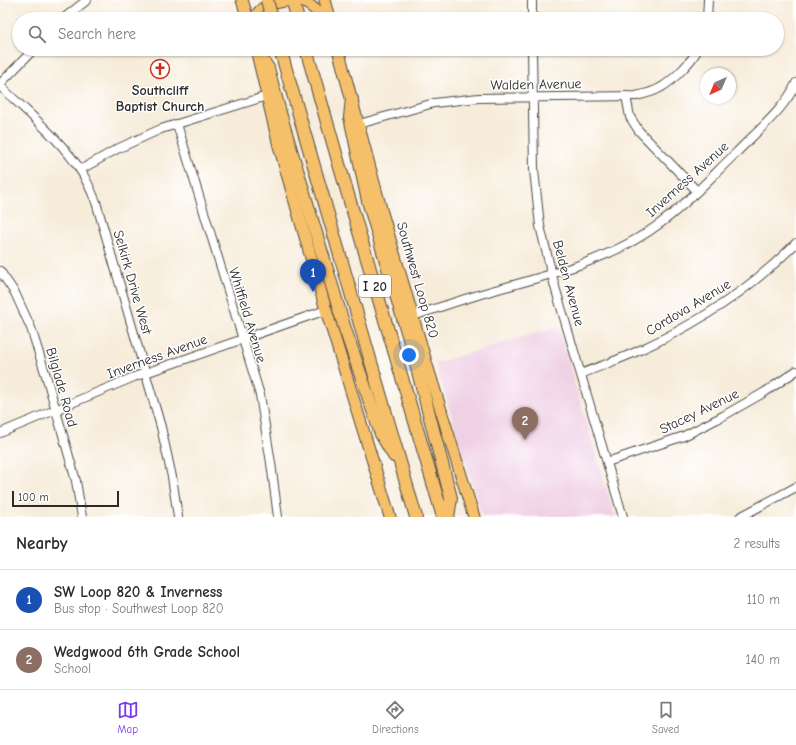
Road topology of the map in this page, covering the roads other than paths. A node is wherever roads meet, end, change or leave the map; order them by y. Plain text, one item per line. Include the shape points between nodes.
1 (87, 0) edge
2 (242, 0) edge
3 (267, 0) edge
4 (292, 0) edge
5 (298, 0) edge
6 (325, 0) edge
7 (532, 0) edge
8 (708, 0) edge
9 (72, 12) edge
10 (246, 12) edge
11 (259, 12) edge
12 (270, 12) edge
13 (296, 12) edge
14 (318, 12) edge
15 (328, 12) edge
16 (532, 12) edge
17 (707, 12) edge
18 (27, 56) edge
19 (258, 56) edge
20 (261, 56) edge
21 (282, 56) edge
22 (308, 56) edge
23 (340, 56) edge
24 (532, 56) edge
25 (693, 56) edge
26 (796, 84) edge
27 (0, 85) edge
28 (267, 96) junction
29 (626, 96) junction
30 (533, 97) junction
31 (352, 99) junction
32 (177, 124) junction
33 (359, 124) junction
34 (80, 170) junction
35 (697, 191) junction
36 (796, 243) edge
37 (0, 271) edge
38 (552, 274) junction
39 (326, 310) junction
40 (413, 316) junction
41 (242, 338) junction
42 (796, 371) edge
43 (145, 373) junction
44 (580, 374) junction
45 (55, 409) junction
46 (0, 433) edge
47 (607, 462) junction
48 (403, 471) junction
49 (796, 487) edge
50 (82, 517) edge
51 (178, 517) edge
52 (278, 517) edge
53 (390, 517) edge
54 (416, 517) edge
55 (443, 517) edge
56 (448, 517) edge
57 (474, 517) edge
58 (623, 517) edge
59 (740, 517) edge

1 - 9 street
2 - 10 main road
3 - 12 highway, bridge
4 - 11 main road via 265,6
4 - 13 highway
5 - 14 main road
6 - 15 main road
7 - 16 street
8 - 17 street
18 - 27 street
19 - 28 main road
20 - 48 highway via 268,68 345,329 381,434
21 - 48 highway, I 20
22 - 55 highway, I 20
23 - 31 main road, Southwest Loop 820
24 - 30 street, Belden Avenue
25 - 29 street, Walden Avenue via 662,87 642,95
26 - 35 street, Inverness Avenue via 771,118
27 - 34 street, Selkirk Drive West via 49,134
28 - 32 street
28 - 39 main road
29 - 30 street, Walden Avenue
29 - 35 street via 633,124
30 - 33 street, Walden Avenue via 479,98 434,103
30 - 38 street, Belden Avenue via 534,170 540,226
31 - 33 main road, Southwest Loop 820
31 - 56 highway via 350,117 368,201 412,345 451,498
32 - 34 street via 136,139
32 - 41 street, Whitfield Avenue
33 - 40 main road, Southwest Loop 820
34 - 43 street, Selkirk Drive West via 96,202
35 - 38 street, Inverness Avenue via 661,223 632,242 580,265
36 - 44 street, Cordova Avenue via 764,273 715,309 645,348
37 - 45 street, Bilglade Road via 15,293 31,328
38 - 40 street, Inverness Avenue
38 - 44 street, Belden Avenue
39 - 41 street, Inverness Avenue
39 - 53 main road
40 - 57 main road, Southwest Loop 820
41 - 43 street, Inverness Avenue
41 - 52 street, Whitfield Avenue via 260,395
42 - 47 street, Stacey Avenue via 765,392 684,436
43 - 45 street, Inverness Avenue
43 - 51 street, Selkirk Drive West via 161,427
44 - 47 street, Belden Avenue
45 - 46 street, Inverness Avenue
45 - 50 street, Bilglade Road via 76,481
47 - 58 street, Belden Avenue
48 - 54 highway, I 20
49 - 59 street

